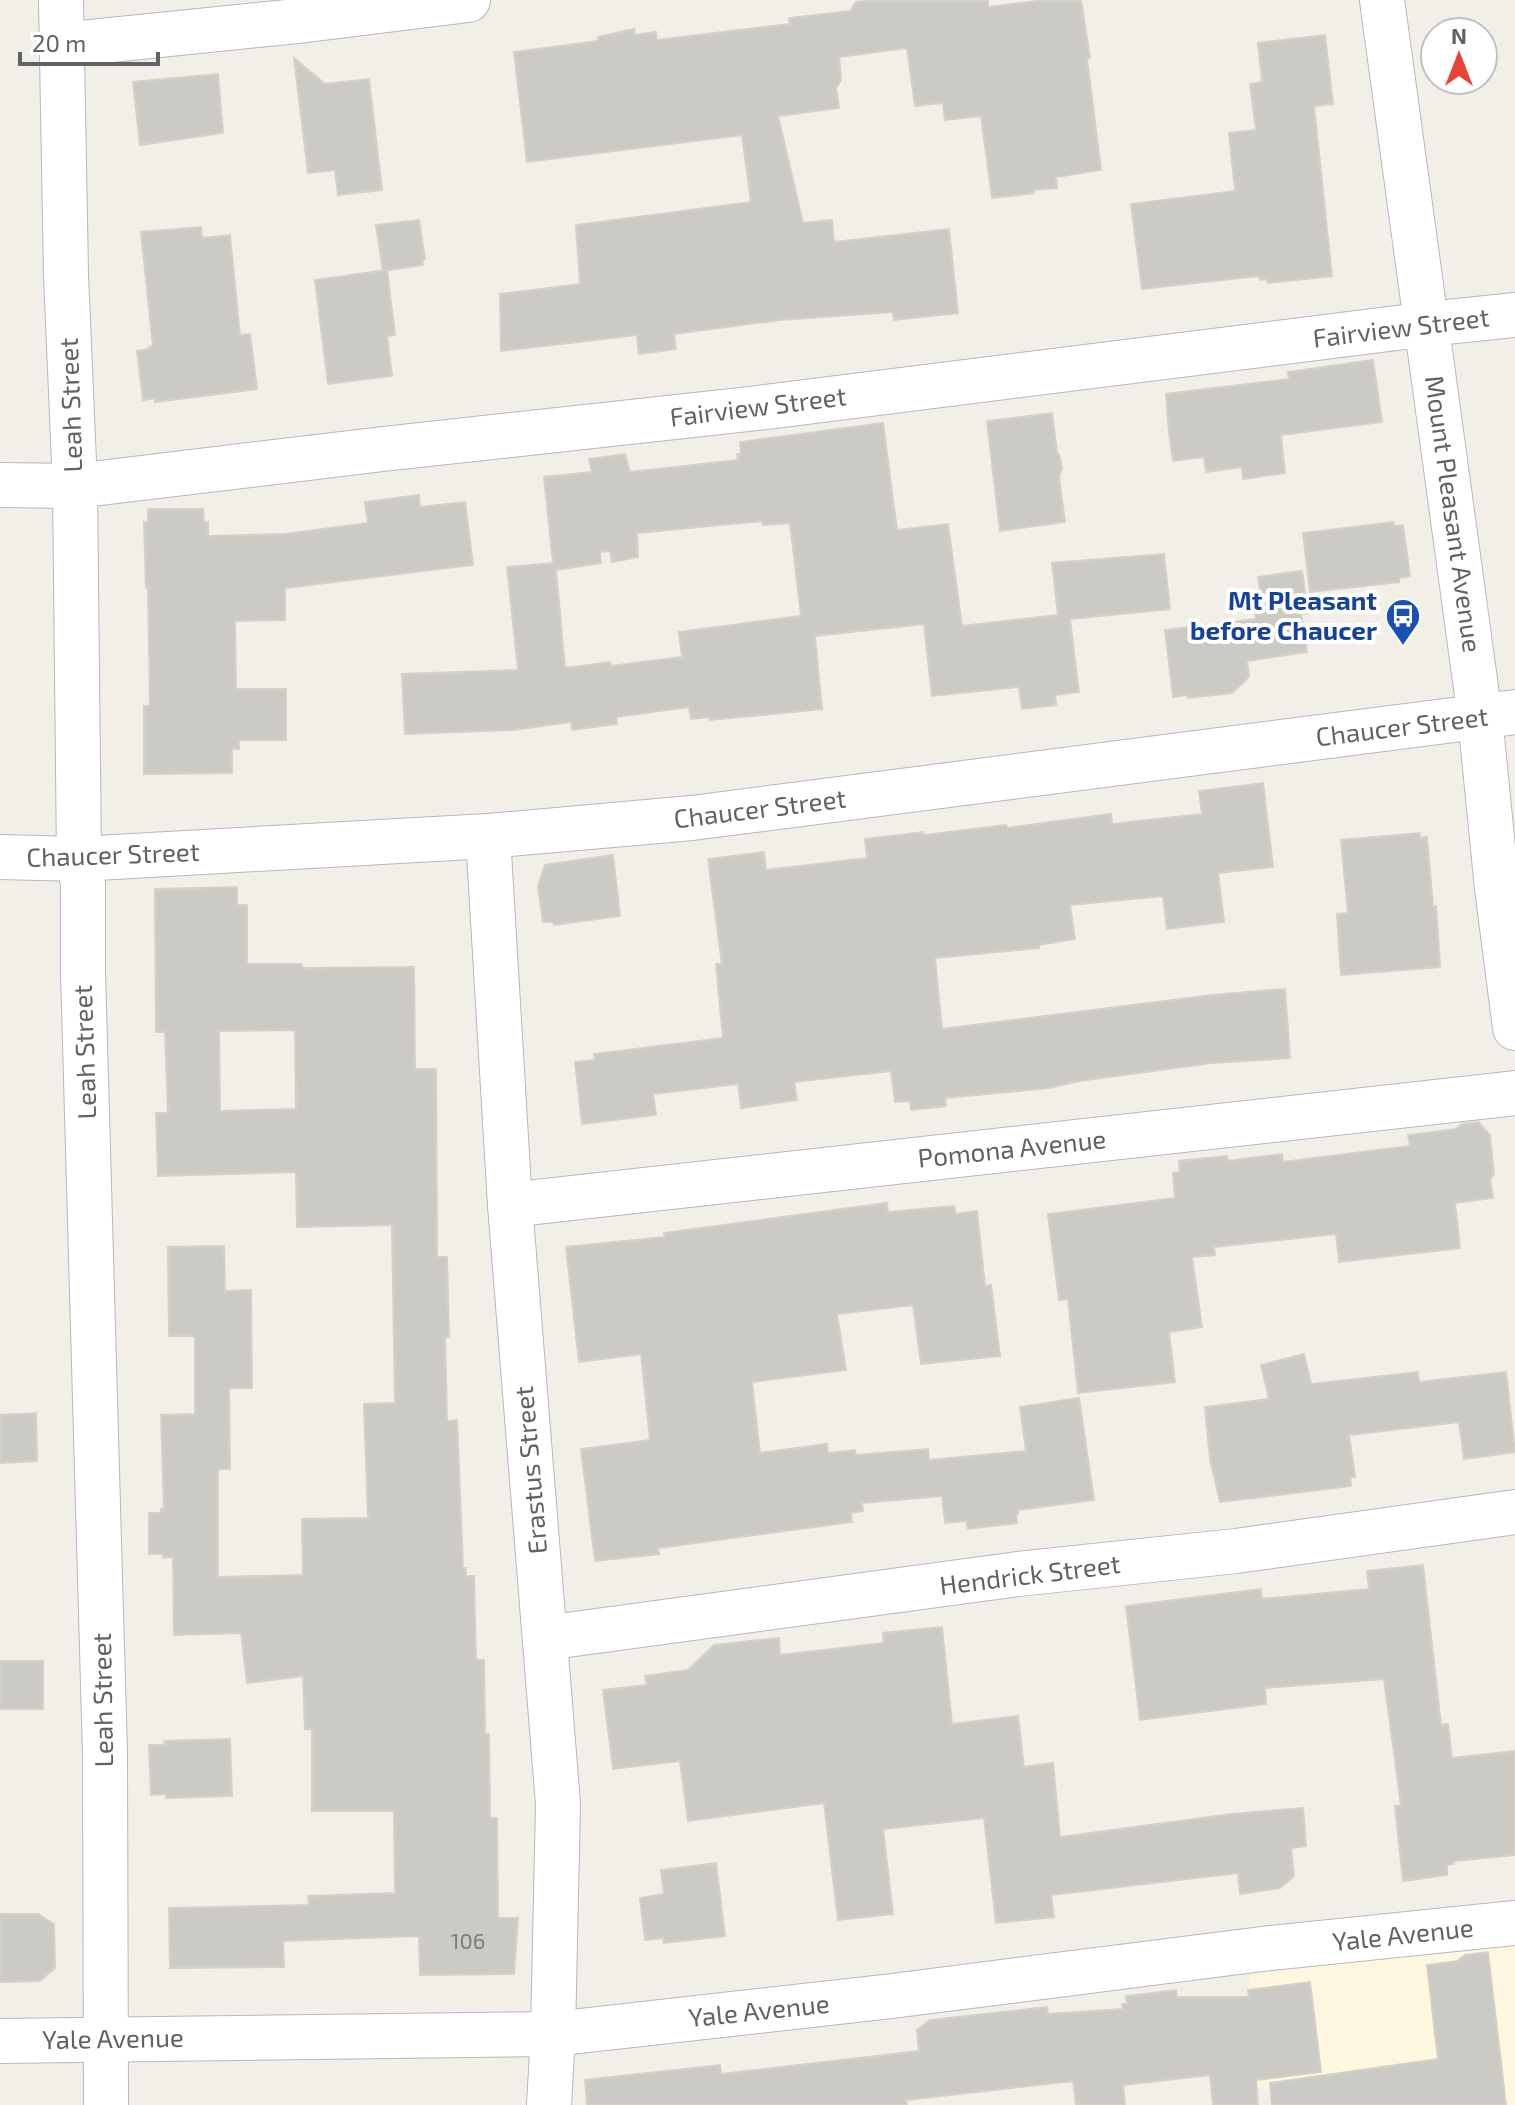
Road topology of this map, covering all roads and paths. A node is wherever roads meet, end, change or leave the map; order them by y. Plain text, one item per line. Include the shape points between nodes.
1 (61, 0) edge
2 (468, 0) edge
3 (1382, 0) edge
4 (62, 45) junction
5 (1515, 315) edge
6 (1428, 324) junction
7 (0, 485) edge
8 (75, 486) junction
9 (1497, 714) edge
10 (488, 836) junction
11 (0, 857) edge
12 (79, 859) junction
13 (1515, 1028) edge
14 (1515, 1093) edge
15 (510, 1205) junction
16 (1515, 1512) edge
17 (545, 1638) junction
18 (1515, 1923) edge
19 (553, 2034) junction
20 (105, 2039) junction
21 (0, 2041) edge
22 (106, 2105) edge
23 (549, 2105) edge

1 - 4 street, Leah Street
2 - 4 street
3 - 6 street, Mount Pleasant Avenue
4 - 8 street, Leah Street
5 - 6 street, Fairview Street
6 - 8 street, Fairview Street
6 - 9 street, Mount Pleasant Avenue
7 - 8 street, Fairview Street
8 - 12 street, Leah Street
9 - 10 street, Chaucer Street via 692,818
9 - 13 street, Mount Pleasant Avenue via 1497,888
10 - 12 street, Chaucer Street
10 - 15 street, Erastus Street
11 - 12 street, Chaucer Street
12 - 20 street, Leah Street via 105,1755
14 - 15 street, Pomona Avenue
15 - 17 street, Erastus Street
16 - 17 street, Hendrick Street
17 - 19 street, Erastus Street via 558,1804
18 - 19 street, Yale Avenue
19 - 20 street, Yale Avenue
19 - 23 street, Erastus Street
20 - 21 street, Yale Avenue
20 - 22 street, Leah Street

